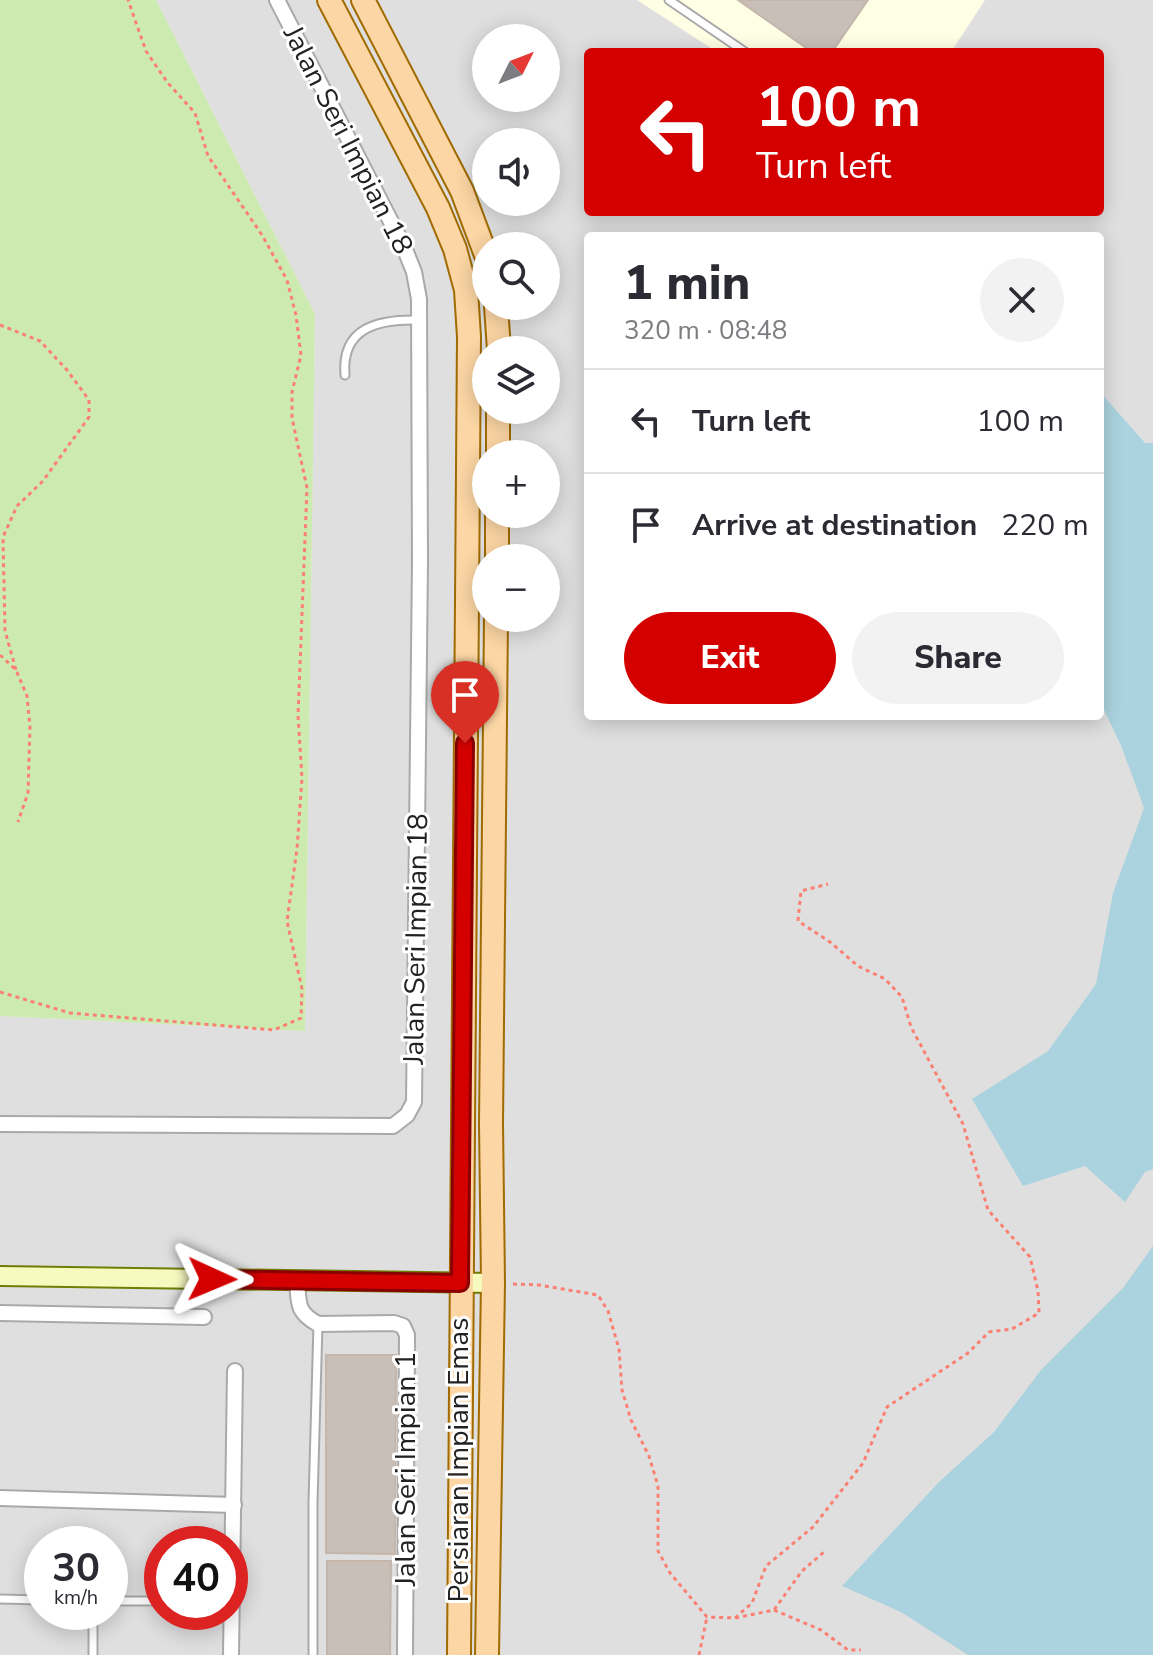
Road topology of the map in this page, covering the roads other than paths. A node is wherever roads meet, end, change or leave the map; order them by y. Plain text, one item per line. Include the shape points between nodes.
1 (277, 0) edge
2 (329, 0) edge
3 (363, 0) edge
4 (669, 0) edge
5 (739, 48) edge
6 (480, 232) edge
7 (419, 320) junction
8 (345, 375) dead end
9 (496, 632) edge
10 (0, 1124) edge
11 (0, 1276) edge
12 (297, 1281) junction
13 (460, 1283) junction
14 (493, 1283) junction
15 (0, 1313) edge
16 (204, 1317) dead end
17 (318, 1324) junction
18 (235, 1371) dead end
19 (0, 1498) edge
20 (234, 1505) junction
21 (233, 1526) edge
22 (0, 1599) edge
23 (24, 1600) edge
24 (93, 1630) edge
25 (231, 1630) edge
26 (93, 1655) edge
27 (231, 1655) edge
28 (313, 1655) edge
29 (405, 1655) edge
30 (459, 1655) edge
31 (487, 1655) edge

1 - 7 street, Jalan Seri Impian 18 via 404,247 414,272
2 - 13 main road, Persiaran Impian Emas via 438,208 466,290
3 - 6 main road
4 - 5 lane
7 - 8 lane via 370,325 344,358
7 - 10 street, Jalan Seri Impian 18 via 414,1102 393,1126
9 - 14 main road, Persiaran Impian Emas
11 - 12 street
12 - 13 street
12 - 17 street via 300,1309
13 - 14 street
13 - 30 main road, Persiaran Impian Emas
14 - 31 main road, Persiaran Impian Emas
15 - 16 street
17 - 28 lane
17 - 29 street, Jalan Seri Impian 1 via 394,1323 407,1335
18 - 20 street
19 - 20 street
20 - 21 street
22 - 23 lane
24 - 26 lane
25 - 27 street

